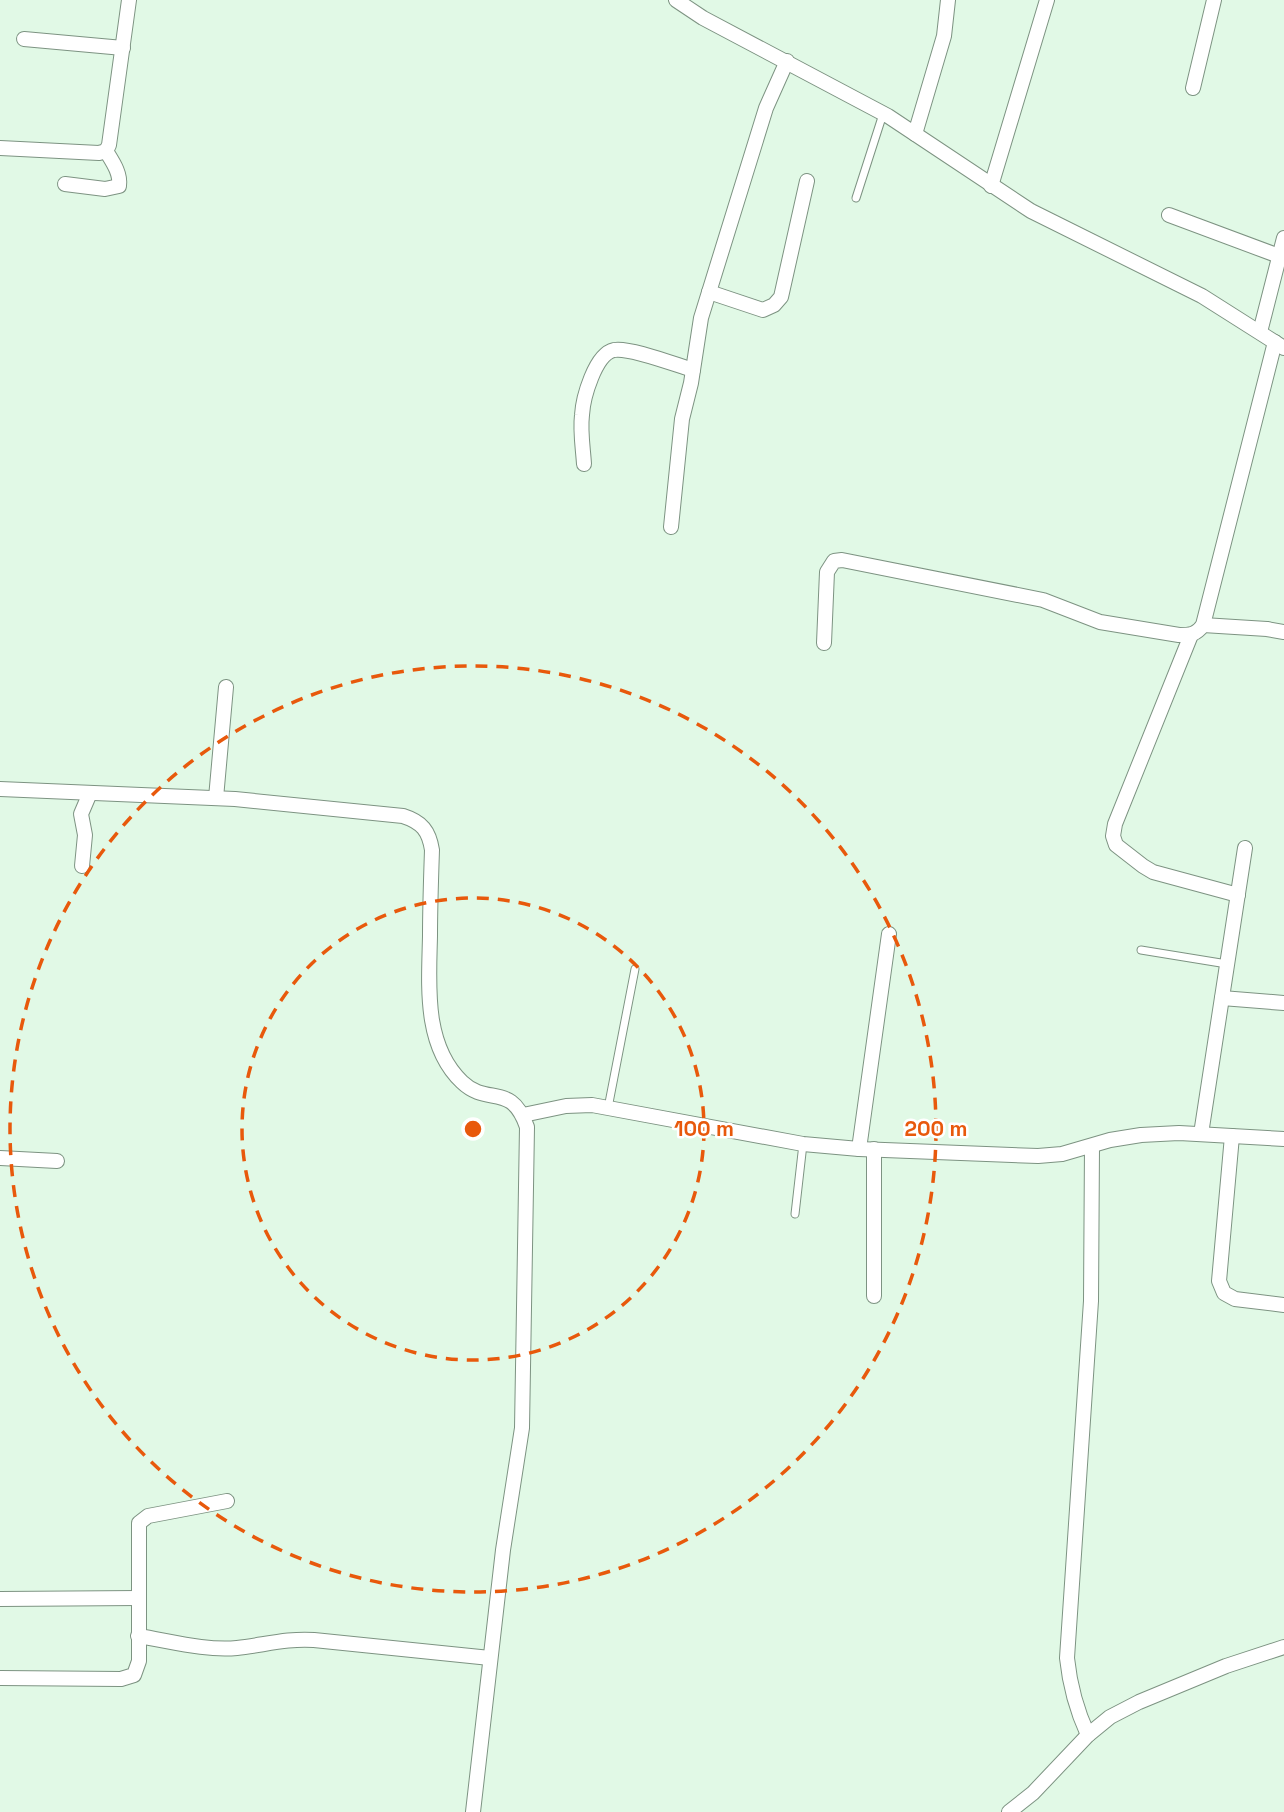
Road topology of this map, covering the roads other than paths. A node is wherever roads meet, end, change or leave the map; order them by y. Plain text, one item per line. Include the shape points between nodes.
1 (129, 0) edge
2 (676, 0) edge
3 (948, 0) edge
4 (1048, 0) edge
5 (1214, 0) edge
6 (24, 39) dead end
7 (123, 48) junction
8 (787, 61) junction
9 (1193, 88) dead end
10 (883, 114) junction
11 (915, 134) junction
12 (0, 148) edge
13 (106, 150) junction
14 (807, 181) dead end
15 (65, 184) dead end
16 (992, 186) junction
17 (856, 198) dead end
18 (1169, 215) dead end
19 (1284, 238) edge
20 (1279, 257) junction
21 (709, 292) junction
22 (1260, 332) junction
23 (1280, 345) edge
24 (693, 370) junction
25 (584, 464) dead end
26 (671, 527) dead end
27 (1197, 630) junction
28 (1284, 632) edge
29 (824, 643) dead end
30 (226, 687) dead end
31 (0, 789) edge
32 (90, 793) junction
33 (216, 798) junction
34 (1245, 848) dead end
35 (82, 866) dead end
36 (1238, 895) junction
37 (889, 934) dead end
38 (1141, 950) dead end
39 (1227, 964) junction
40 (635, 969) dead end
41 (1222, 998) junction
42 (1284, 1003) edge
43 (608, 1108) junction
44 (523, 1115) junction
45 (1201, 1134) junction
46 (1232, 1136) junction
47 (1284, 1139) edge
48 (803, 1144) junction
49 (1092, 1146) junction
50 (866, 1149) junction
51 (0, 1158) edge
52 (57, 1161) dead end
53 (795, 1214) dead end
54 (874, 1296) dead end
55 (1284, 1305) edge
56 (227, 1501) dead end
57 (139, 1598) junction
58 (0, 1600) edge
59 (138, 1636) junction
60 (1284, 1647) edge
61 (490, 1658) junction
62 (0, 1678) edge
63 (1088, 1735) junction
64 (472, 1812) edge
65 (1009, 1812) edge

1 - 7 street
2 - 8 street
3 - 11 street via 944,36
4 - 16 street
5 - 9 street
6 - 7 street
7 - 13 street
8 - 10 street
8 - 21 street via 766,108
10 - 11 street
10 - 17 lane
11 - 16 street
12 - 13 street
13 - 15 street via 119,186 105,189
14 - 21 street via 781,297 774,305 763,310
16 - 22 street via 1052,222 1202,296
18 - 20 street
19 - 20 street
20 - 22 street
21 - 24 street
22 - 23 street
23 - 27 street
24 - 25 street via 624,350 607,353 598,362 584,402
24 - 26 street via 680,430
27 - 28 street
27 - 29 street via 1100,622 1043,600 842,560 834,561 827,572
27 - 36 street via 1113,836 1116,845 1153,872
30 - 33 street
31 - 32 street
32 - 33 street
32 - 35 street via 81,814 86,840
33 - 44 street via 403,816 424,827 432,850 429,997 437,1040 463,1084 508,1099
34 - 36 street
36 - 39 street
37 - 50 street
38 - 39 lane
39 - 41 street
40 - 43 lane
41 - 42 street
41 - 45 street
43 - 44 street via 566,1106
43 - 48 street
44 - 61 street via 528,1162 522,1428
45 - 46 street
45 - 49 street via 1140,1135
46 - 47 street
46 - 55 street via 1219,1281 1224,1293 1235,1299
48 - 50 street
48 - 53 lane
49 - 50 street via 1038,1156
49 - 63 street via 1091,1301 1067,1658 1070,1686
50 - 54 street
51 - 52 street
56 - 57 street via 139,1523
57 - 58 street
57 - 59 street
59 - 61 street via 222,1648 314,1640
59 - 62 street via 138,1668 129,1678
60 - 63 street via 1139,1702
61 - 64 street
63 - 65 street via 1034,1793

